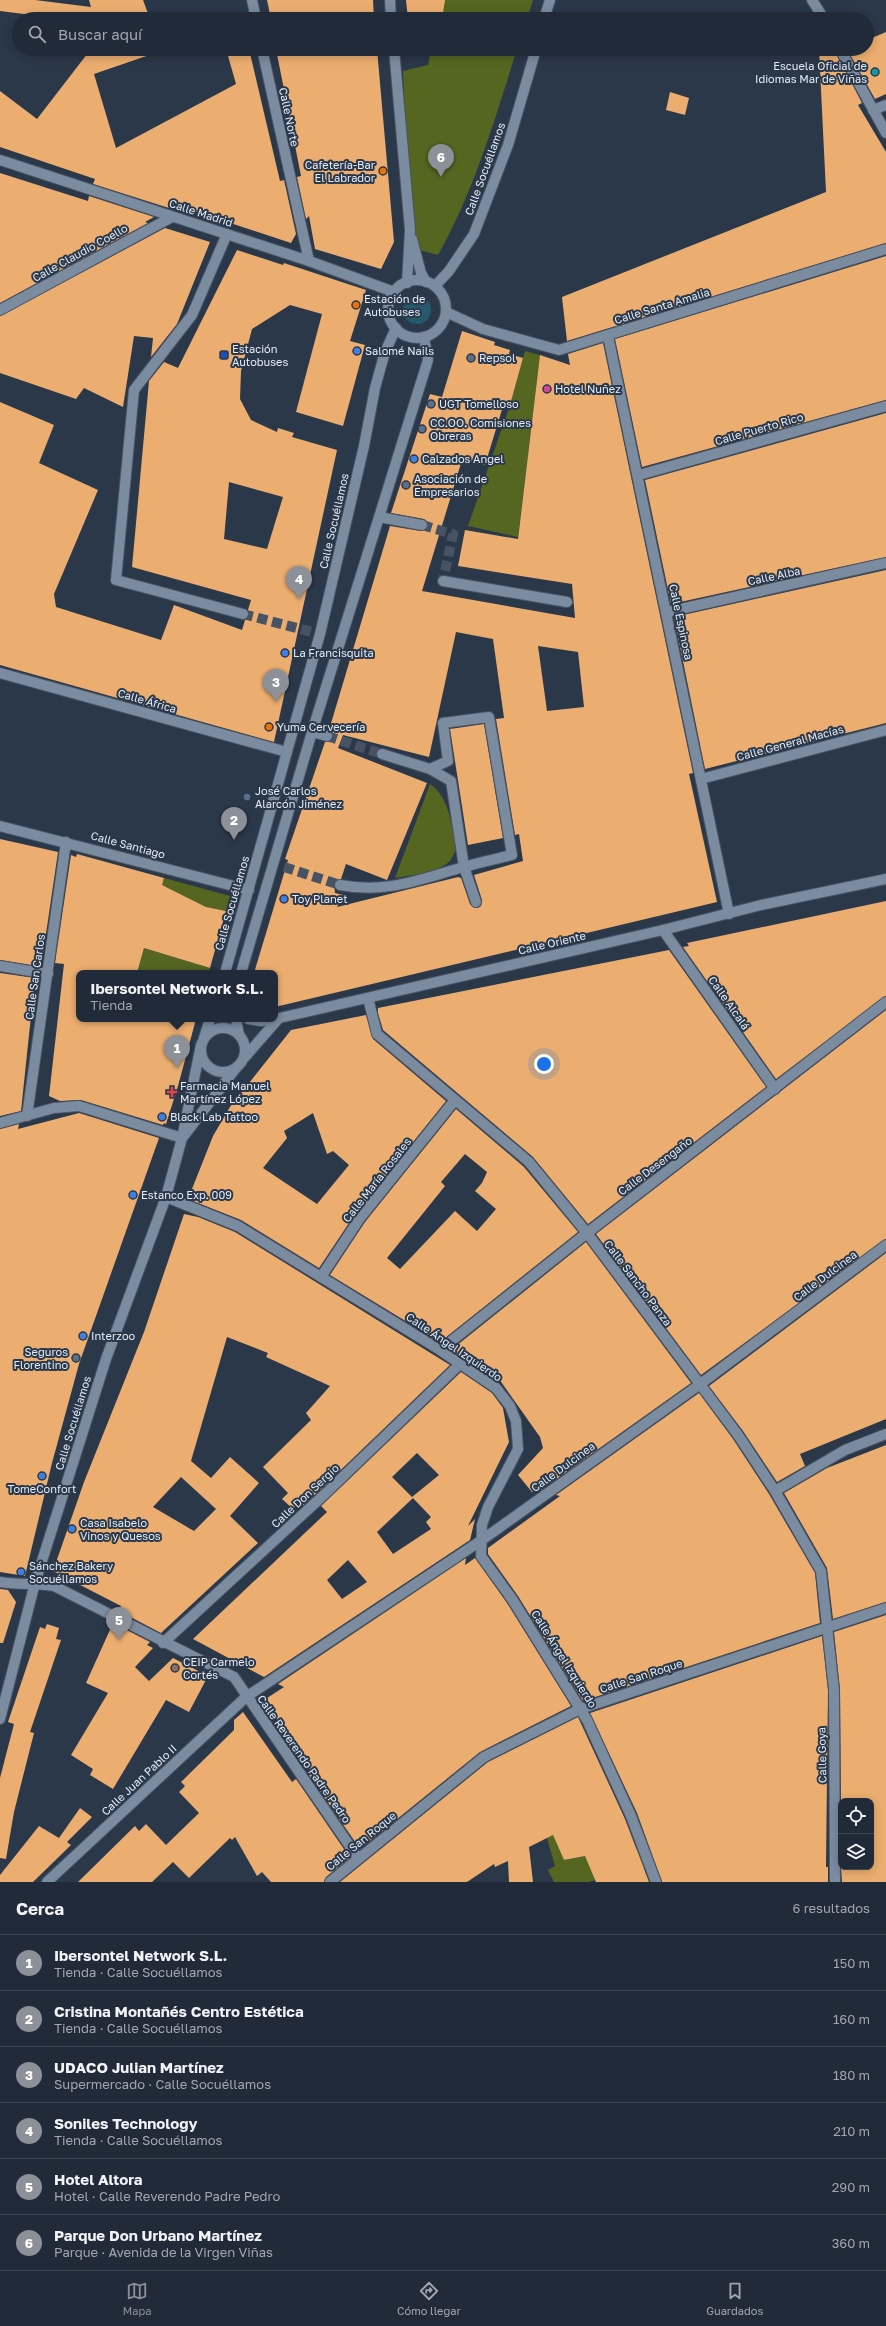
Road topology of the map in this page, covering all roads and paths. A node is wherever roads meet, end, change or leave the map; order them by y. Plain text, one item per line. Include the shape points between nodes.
1 (252, 0) edge
2 (390, 0) edge
3 (550, 0) edge
4 (812, 0) edge
5 (255, 12) edge
6 (391, 12) edge
7 (546, 12) edge
8 (820, 12) edge
9 (264, 56) edge
10 (395, 56) edge
11 (534, 56) edge
12 (844, 56) edge
13 (886, 105) edge
14 (873, 110) junction
15 (886, 133) edge
16 (0, 160) edge
17 (172, 217) junction
18 (410, 230) junction
19 (227, 234) junction
20 (886, 249) edge
21 (309, 261) junction
22 (407, 283) junction
23 (430, 284) junction
24 (394, 292) junction
25 (0, 310) edge
26 (446, 312) junction
27 (396, 328) junction
28 (608, 336) junction
29 (424, 337) junction
30 (886, 406) edge
31 (639, 475) junction
32 (379, 517) junction
33 (422, 525) tunnel mouth
34 (886, 564) edge
35 (443, 581) dead end
36 (567, 602) dead end
37 (667, 612) junction
38 (243, 614) tunnel mouth
39 (0, 673) edge
40 (886, 730) edge
41 (312, 732) junction
42 (327, 736) tunnel mouth
43 (287, 752) junction
44 (382, 754) tunnel mouth
45 (430, 769) junction
46 (701, 779) junction
47 (0, 826) edge
48 (66, 842) junction
49 (464, 867) junction
50 (886, 879) edge
51 (340, 885) tunnel mouth
52 (249, 890) junction
53 (476, 902) dead end
54 (729, 914) junction
55 (663, 930) junction
56 (0, 966) edge
57 (226, 970) edge
58 (242, 970) edge
59 (48, 974) junction
60 (368, 998) junction
61 (886, 1002) edge
62 (278, 1018) edge
63 (209, 1022) edge
64 (237, 1022) edge
65 (273, 1022) edge
66 (239, 1035) junction
67 (202, 1042) junction
68 (239, 1065) junction
69 (775, 1089) junction
70 (455, 1100) junction
71 (27, 1116) junction
72 (0, 1123) edge
73 (182, 1138) junction
74 (166, 1197) junction
75 (587, 1233) junction
76 (886, 1245) edge
77 (321, 1277) junction
78 (440, 1350) junction
79 (460, 1364) junction
80 (699, 1385) junction
81 (886, 1434) edge
82 (775, 1491) junction
83 (482, 1540) junction
84 (0, 1582) edge
85 (35, 1583) junction
86 (886, 1608) edge
87 (828, 1628) junction
88 (163, 1643) junction
89 (246, 1697) junction
90 (580, 1709) junction
91 (0, 1720) edge
92 (358, 1858) junction
93 (47, 1882) edge
94 (330, 1882) edge
95 (656, 1882) edge
96 (835, 1882) edge

1 - 5 street
2 - 6 street
3 - 7 street
4 - 8 street
9 - 21 street, Calle Norte
10 - 18 street
11 - 23 street, Calle Socuéllamos via 508,145 474,234 449,271
12 - 14 street
13 - 14 street
14 - 15 street
16 - 17 street, Calle Madrid
17 - 19 street, Calle Madrid
17 - 25 street, Calle Claudio Coello
18 - 22 street
18 - 23 street via 421,273
19 - 21 street, Calle Madrid
19 - 38 street via 192,315 134,390 116,580
20 - 28 street, Calle Santa Amalia
21 - 24 street, Calle Madrid
22 - 23 street
22 - 24 street
23 - 26 street via 445,302
24 - 27 street via 388,309
26 - 28 street, Calle Santa Amalia via 483,329 559,350
26 - 29 street via 439,329
27 - 29 street via 406,336
27 - 43 street, Calle Socuéllamos via 385,352 375,388 320,634
28 - 31 street, Calle Espinosa
29 - 32 street via 428,360
30 - 31 street, Calle Puerto Rico
31 - 37 street, Calle Espinosa
32 - 33 street
32 - 41 street
34 - 37 street, Calle Alba
35 - 36 street
37 - 46 street, Calle Espinosa
39 - 43 street, Calle África
40 - 46 street, Calle General Macías
41 - 42 street
41 - 58 street via 279,865
43 - 52 street, Calle Socuéllamos
44 - 45 street
45 - 49 street via 451,781
45 - 49 street via 448,761 443,723 489,717 512,855
46 - 54 street, Calle Espinosa
47 - 48 street, Calle Santiago
48 - 52 street, Calle Santiago
48 - 59 street, Calle San Carlos
49 - 51 street via 407,884 380,889
49 - 53 street
50 - 54 street, Calle Oriente
52 - 57 street, Calle Socuéllamos
54 - 55 street, Calle Oriente
55 - 60 street, Calle Oriente
55 - 69 street, Calle Alcalá
56 - 59 street
59 - 71 street, Calle San Carlos
60 - 62 street, Calle Oriente
60 - 70 street, Calle Sancho Panza via 377,1034
61 - 69 street, Calle Desengaño
63 - 67 street, Calle Socuéllamos
64 - 66 street
65 - 68 street
66 - 67 street via 233,1030 220,1028 208,1033
66 - 68 street via 245,1048
67 - 68 street via 202,1059 210,1069 223,1072
67 - 73 street, Calle Socuéllamos
68 - 73 street, Calle Socuéllamos
69 - 75 street, Calle Desengaño
70 - 75 street, Calle Sancho Panza via 529,1162
70 - 77 street, Calle María Rosales via 360,1218
71 - 72 street
71 - 73 street via 54,1108 79,1106
73 - 74 street, Calle Socuéllamos
74 - 77 street, Calle Ángel Izquierdo via 238,1226
74 - 85 street, Calle Socuéllamos via 106,1359
75 - 78 street, Calle Desengaño
75 - 80 street, Calle Sancho Panza
76 - 80 street, Calle Dulcinea
77 - 78 street, Calle Ángel Izquierdo
78 - 79 street, Calle Ángel Izquierdo
79 - 83 street, Calle Ángel Izquierdo via 496,1388 510,1406 518,1434 518,1449 488,1507 482,1525
79 - 88 street, Calle Don Sergio via 326,1493
80 - 82 street, Calle Sancho Panza via 738,1435
80 - 83 street, Calle Dulcinea
81 - 82 street via 844,1450
82 - 87 street, Calle Sancho Panza via 821,1571
83 - 89 street, Calle Dulcinea
83 - 90 street, Calle Ángel Izquierdo via 481,1556 512,1599
84 - 85 street, Calle Reverendo Padre Pedro via 16,1585
85 - 88 street, Calle Reverendo Padre Pedro via 56,1587
85 - 91 street, Calle Socuéllamos
86 - 87 street, Calle San Roque
87 - 90 street, Calle San Roque
87 - 96 street, Calle Goya via 834,1690
88 - 89 street, Calle Reverendo Padre Pedro via 234,1677
89 - 92 street, Calle Reverendo Padre Pedro
89 - 93 street, Calle Juan Pablo II
90 - 92 street, Calle San Roque via 484,1757
90 - 95 street, Calle Ángel Izquierdo via 631,1816
92 - 94 street, Calle San Roque

